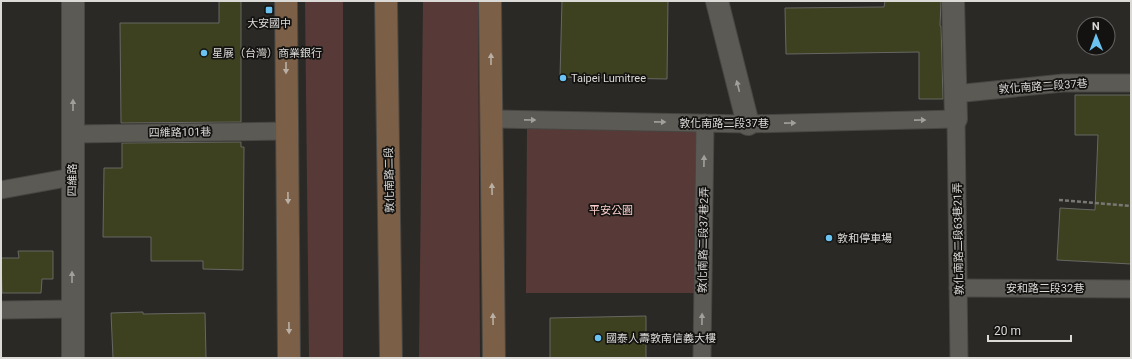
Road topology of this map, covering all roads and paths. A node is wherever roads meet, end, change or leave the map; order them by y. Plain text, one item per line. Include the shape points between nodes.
1 (73, 1) edge
2 (286, 1) edge
3 (386, 1) edge
4 (490, 1) edge
5 (717, 1) edge
6 (953, 1) edge
7 (1131, 83) edge
8 (956, 94) junction
9 (491, 119) junction
10 (956, 119) junction
11 (705, 123) junction
12 (748, 124) junction
13 (287, 131) junction
14 (73, 134) junction
15 (72, 177) junction
16 (1, 190) edge
17 (1059, 200) dead end
18 (1131, 206) edge
19 (958, 288) junction
20 (1131, 289) edge
21 (72, 309) junction
22 (1, 310) edge
23 (73, 358) edge
24 (289, 358) edge
25 (392, 358) edge
26 (494, 358) edge
27 (702, 358) edge
28 (959, 358) edge

14 -> 1 street, 四維路
2 -> 13 main road
3 - 25 main road, 敦化南路二段
9 -> 4 main road
12 -> 5 street
6 - 8 street
7 - 8 lane, 敦化南路二段37巷 via 1063,83
8 - 10 street
9 -> 11 lane, 敦化南路二段37巷
26 -> 9 main road
12 -> 10 lane, 敦化南路二段37巷
10 - 19 lane, 敦化南路二段63巷21弄
11 - 12 lane, 敦化南路二段37巷
27 -> 11 lane, 敦化南路二段37巷2弄
13 - 14 lane, 四維路101巷
13 -> 24 main road
14 - 15 street, 四維路
15 - 16 lane
21 -> 15 street, 四維路
17 - 18 path
19 - 20 lane, 安和路二段32巷
19 - 28 lane, 敦化南路二段63巷21弄
21 - 22 lane
21 - 23 street, 四維路

